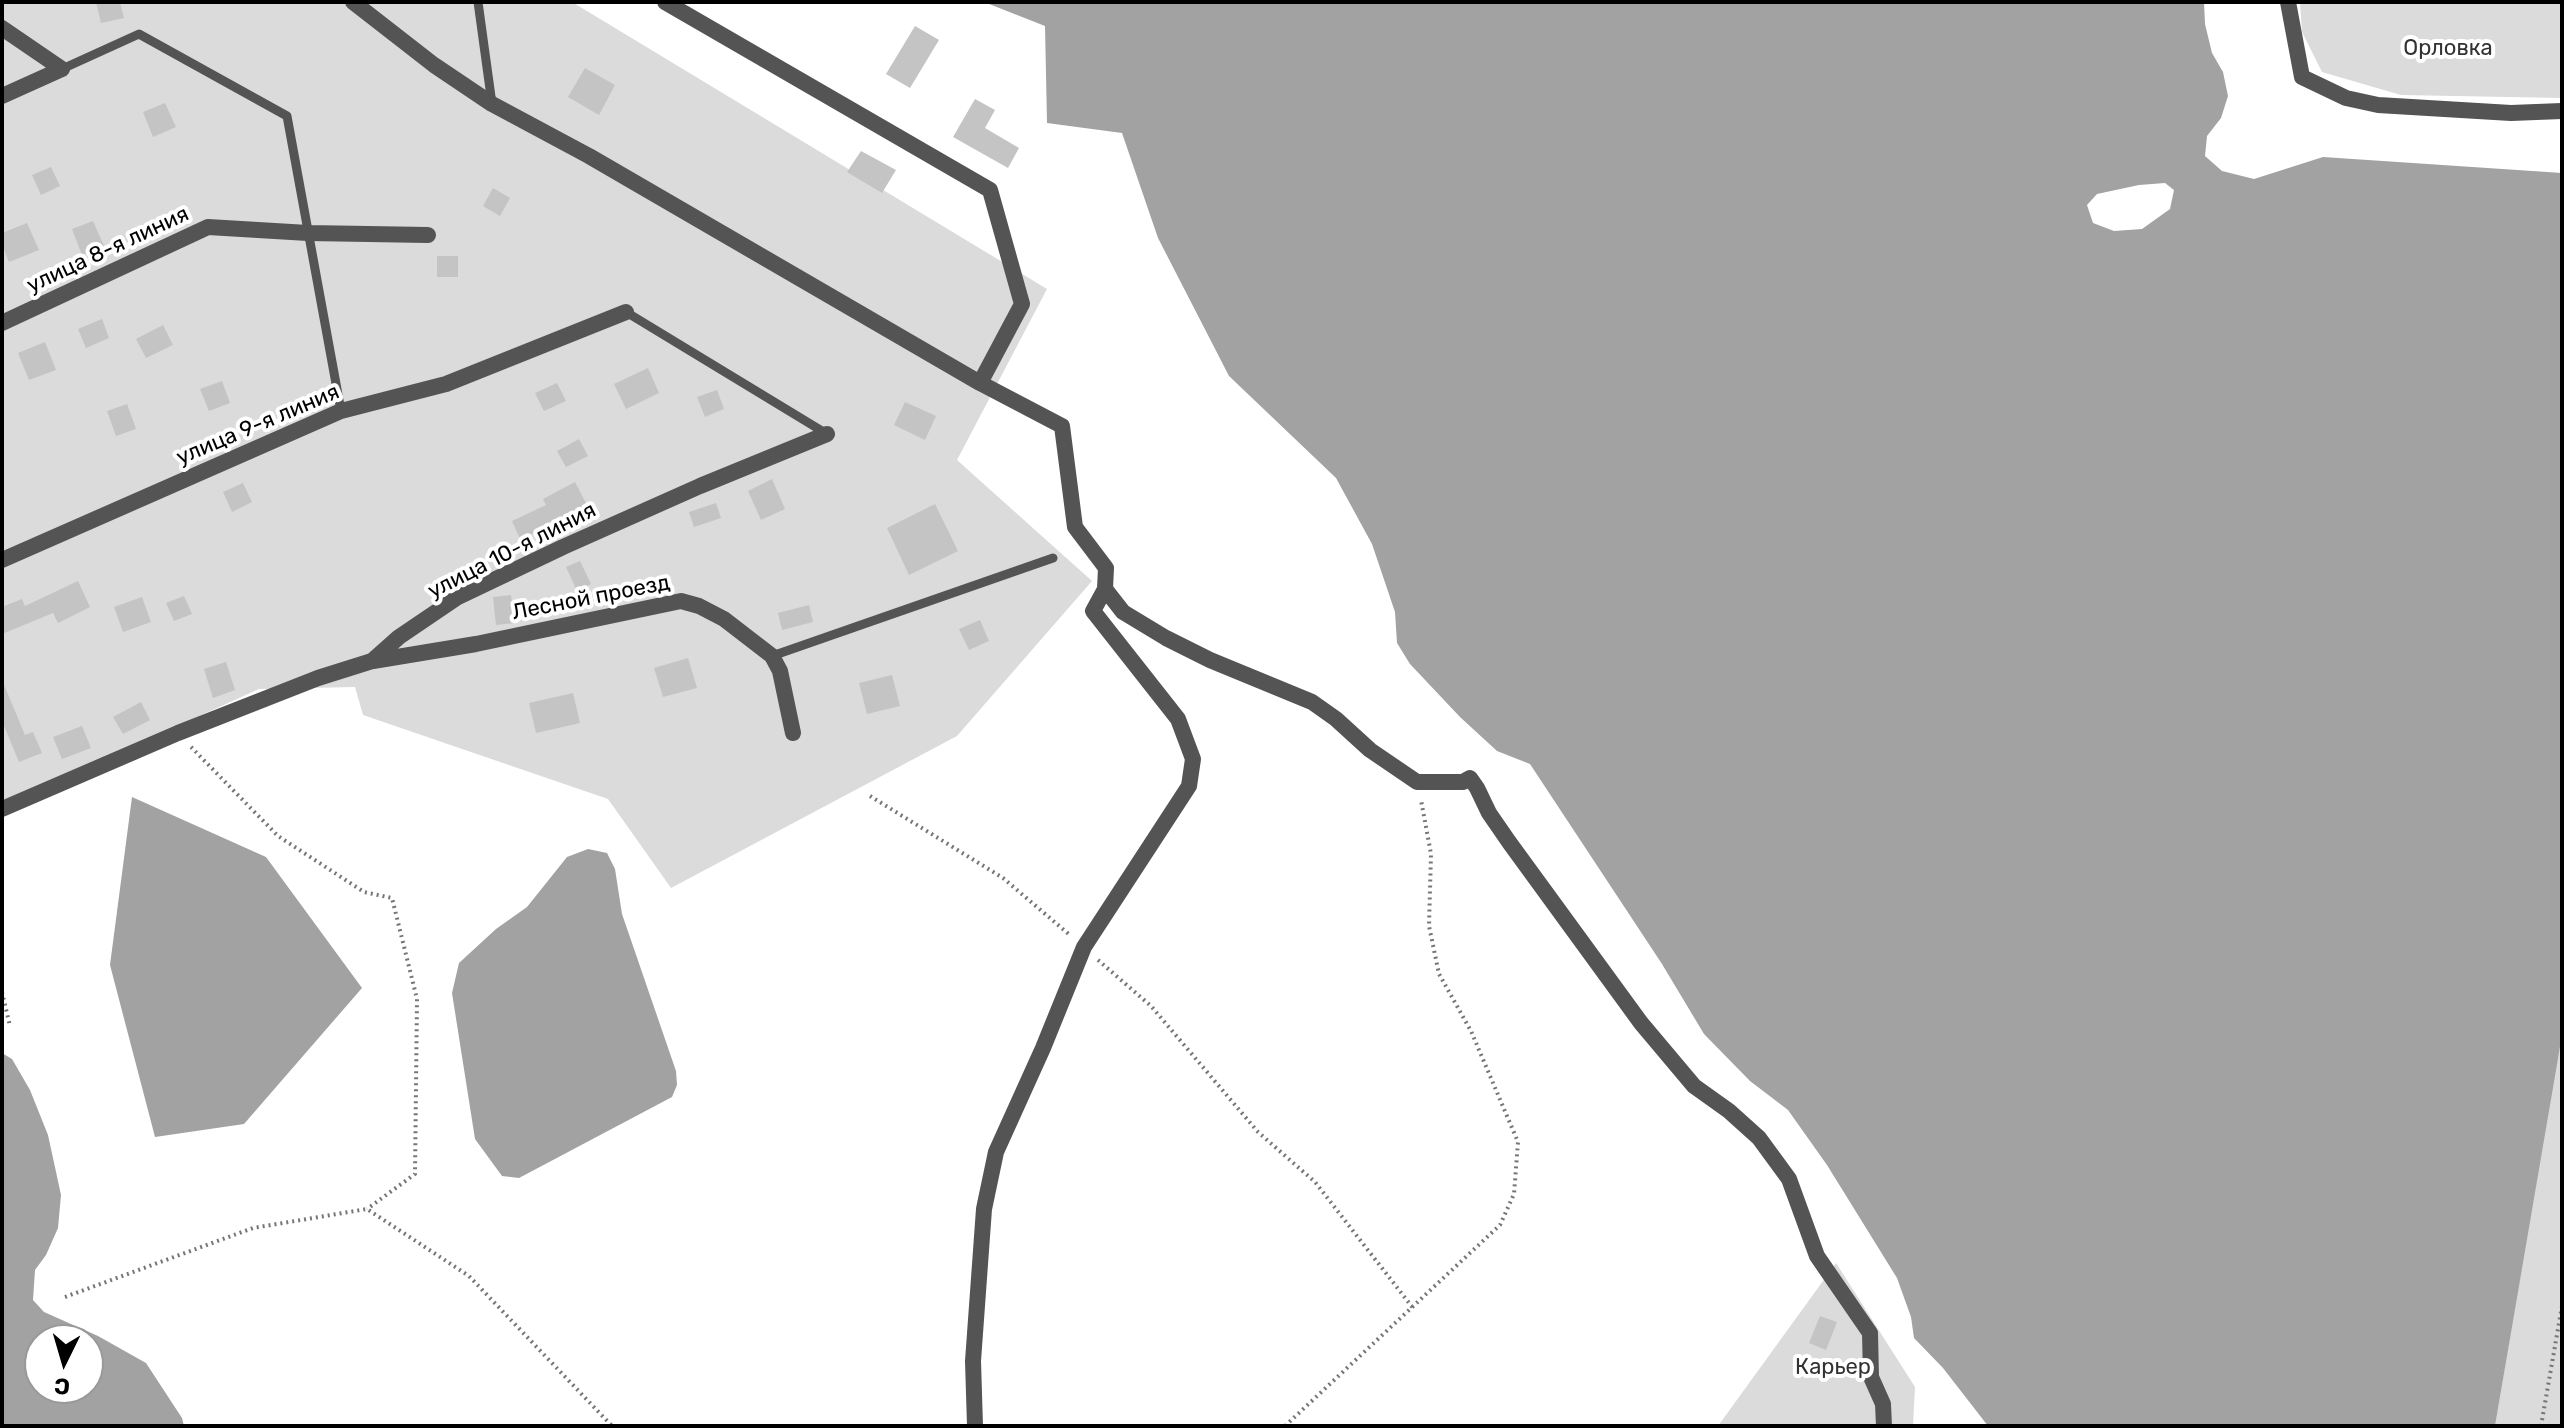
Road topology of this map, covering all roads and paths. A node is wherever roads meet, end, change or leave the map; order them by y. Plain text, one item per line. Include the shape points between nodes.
1 (353, 2) edge
2 (478, 2) edge
3 (665, 2) edge
4 (2288, 2) edge
5 (2, 28) edge
6 (62, 69) junction
7 (2, 96) edge
8 (492, 104) junction
9 (2562, 111) edge
10 (308, 233) junction
11 (428, 235) dead end
12 (626, 312) joint
13 (2, 323) edge
14 (980, 383) junction
15 (341, 411) junction
16 (827, 434) joint
17 (1053, 558) dead end
18 (2, 560) edge
19 (1105, 589) junction
20 (772, 656) junction
21 (372, 661) junction
22 (178, 733) junction
23 (793, 733) dead end
24 (1417, 782) junction
25 (870, 796) dead end
26 (2, 809) edge
27 (1084, 947) junction
28 (2, 992) edge
29 (10, 1026) dead end
30 (367, 1209) junction
31 (65, 1297) dead end
32 (2562, 1306) edge
33 (1413, 1308) junction
34 (612, 1426) edge
35 (975, 1426) edge
36 (1285, 1426) edge
37 (1884, 1426) edge
38 (2541, 1426) edge

1 - 8 street
2 - 8 lane
3 - 14 street via 990,190 1022,304
4 - 9 street via 2302,77 2346,98 2392,106
5 - 6 street
6 - 7 street
6 - 10 lane via 139,34 287,116
8 - 14 street
10 - 11 street, улица 8-я линия
10 - 13 street, улица 8-я линия via 208,227
10 - 15 lane
12 - 15 street, улица 9-я линия via 446,384
12 - 16 lane
14 - 19 street via 1062,426 1075,527 1106,568
15 - 18 street, улица 9-я линия
16 - 21 street, улица 10-я линия via 458,597
17 - 20 lane
19 - 24 street via 1123,612 1166,638 1312,702
19 - 27 street via 1093,611 1178,719 1193,759 1189,786
20 - 21 street, Лесной проезд via 724,619 681,601
20 - 23 street
21 - 22 street, улица 10-я линия
22 - 26 street, улица 10-я линия
22 - 30 path via 278,836 364,892 392,898 417,999 415,1174
24 - 33 path via 1431,854 1429,926 1439,974 1471,1031 1518,1142 1514,1194 1500,1225
24 - 37 street via 1470,778 1509,842 1641,1023 1694,1086 1759,1138 1789,1179 1817,1256 1870,1333 1871,1377 1883,1404
25 - 27 path via 1003,878
27 - 33 path via 1151,1006 1258,1132 1315,1182
27 - 35 street via 996,1152 984,1209 973,1361
28 - 29 path
30 - 31 path via 253,1228
30 - 34 path via 469,1276
32 - 38 path
33 - 36 path

